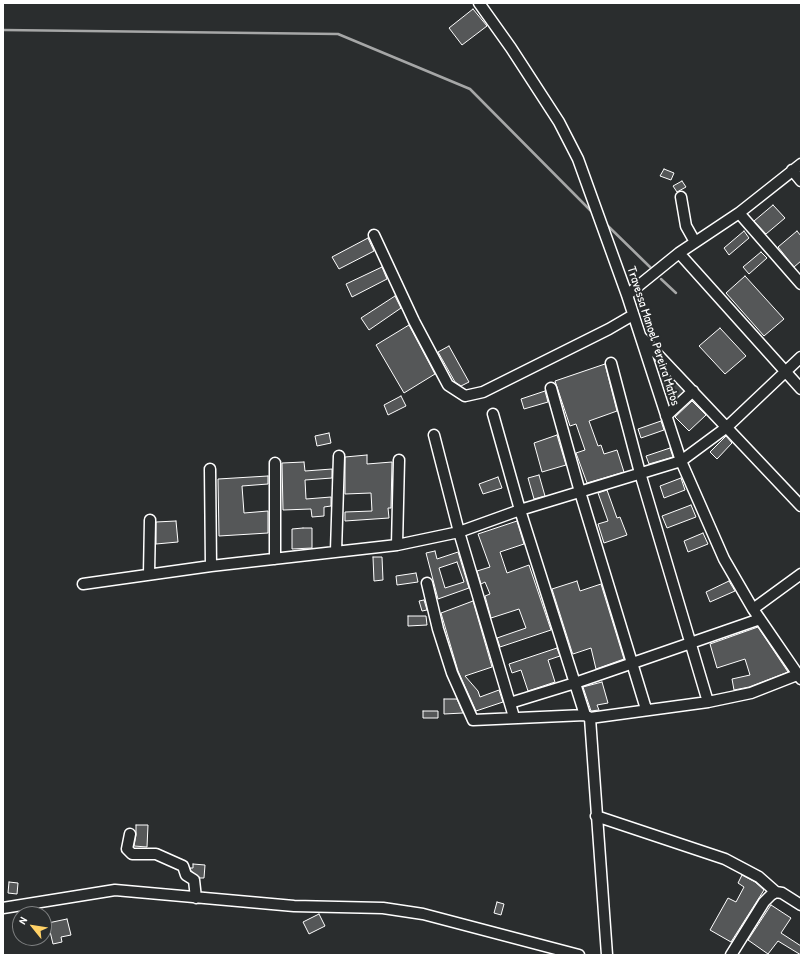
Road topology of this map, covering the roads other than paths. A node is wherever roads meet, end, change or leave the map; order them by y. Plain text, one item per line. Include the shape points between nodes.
1 (479, 3) edge
2 (801, 164) edge
3 (792, 170) junction
4 (801, 181) edge
5 (681, 197) dead end
6 (739, 213) junction
7 (374, 235) dead end
8 (695, 242) junction
9 (679, 252) junction
10 (801, 284) edge
11 (627, 295) junction
12 (633, 315) junction
13 (640, 335) junction
14 (801, 357) edge
15 (610, 363) dead end
16 (783, 372) junction
17 (551, 388) dead end
18 (801, 389) edge
19 (693, 391) junction
20 (493, 414) dead end
21 (666, 416) junction
22 (727, 427) junction
23 (434, 435) dead end
24 (339, 456) dead end
25 (399, 460) dead end
26 (681, 462) junction
27 (275, 463) dead end
28 (210, 469) dead end
29 (640, 473) junction
30 (580, 492) junction
31 (801, 506) edge
32 (520, 510) junction
33 (150, 520) dead end
34 (459, 532) junction
35 (397, 546) junction
36 (336, 551) junction
37 (275, 559) junction
38 (211, 566) junction
39 (149, 574) junction
40 (800, 578) edge
41 (427, 583) dead end
42 (83, 584) dead end
43 (754, 609) junction
44 (760, 619) junction
45 (691, 643) junction
46 (633, 662) junction
47 (799, 677) edge
48 (575, 683) junction
49 (708, 702) junction
50 (510, 703) junction
51 (646, 709) junction
52 (588, 716) junction
53 (514, 717) junction
54 (596, 816) junction
55 (130, 834) dead end
56 (776, 892) junction
57 (196, 898) junction
58 (801, 905) edge
59 (3, 908) edge
60 (579, 955) edge
61 (607, 955) edge
62 (731, 955) edge

1 - 11 street, Travessa Manoel Pereira Matos via 559,122 578,159
2 - 3 street
3 - 4 street
3 - 6 street
5 - 8 street via 686,226
6 - 8 street
6 - 10 street
7 - 12 street via 414,321 448,385 465,396 483,392 609,330
8 - 9 street
9 - 11 street
9 - 16 street
11 - 12 street, Travessa Manoel Pereira Matos
12 - 13 street, Travessa Manoel Pereira Matos
13 - 19 street
13 - 21 street, Travessa Manoel Pereira Matos
14 - 16 street
15 - 29 street
16 - 18 street
16 - 22 street
17 - 30 street
19 - 21 street
19 - 22 street
20 - 32 street
21 - 26 street, Travessa Manoel Pereira Matos
22 - 26 street
22 - 31 street
23 - 34 street
24 - 36 street
25 - 35 street
26 - 29 street
26 - 43 street, Travessa Manoel Pereira Matos via 724,558
27 - 37 street
28 - 38 street
29 - 30 street
29 - 45 street
30 - 32 street
30 - 46 street
32 - 34 street
32 - 48 street
33 - 39 street
34 - 35 street
34 - 50 street
35 - 36 street
36 - 37 street
37 - 38 street
38 - 39 street
39 - 42 street
40 - 43 street
41 - 53 street via 452,673 473,720
43 - 44 street, Travessa Manoel Pereira Matos
44 - 45 street
44 - 47 street, Travessa Manoel Pereira Matos
45 - 46 street
45 - 49 street
46 - 48 street
46 - 51 street
47 - 49 street via 751,693
48 - 50 street
48 - 52 street
49 - 51 street
50 - 53 street
51 - 52 street
52 - 53 street
52 - 54 street
54 - 56 street via 726,859 759,877
54 - 61 street
55 - 57 street via 127,848 132,854 156,854 183,866 186,875 194,880
56 - 58 street
56 - 62 street via 764,902
57 - 59 street via 114,890
57 - 60 street via 294,906 383,908 423,914

